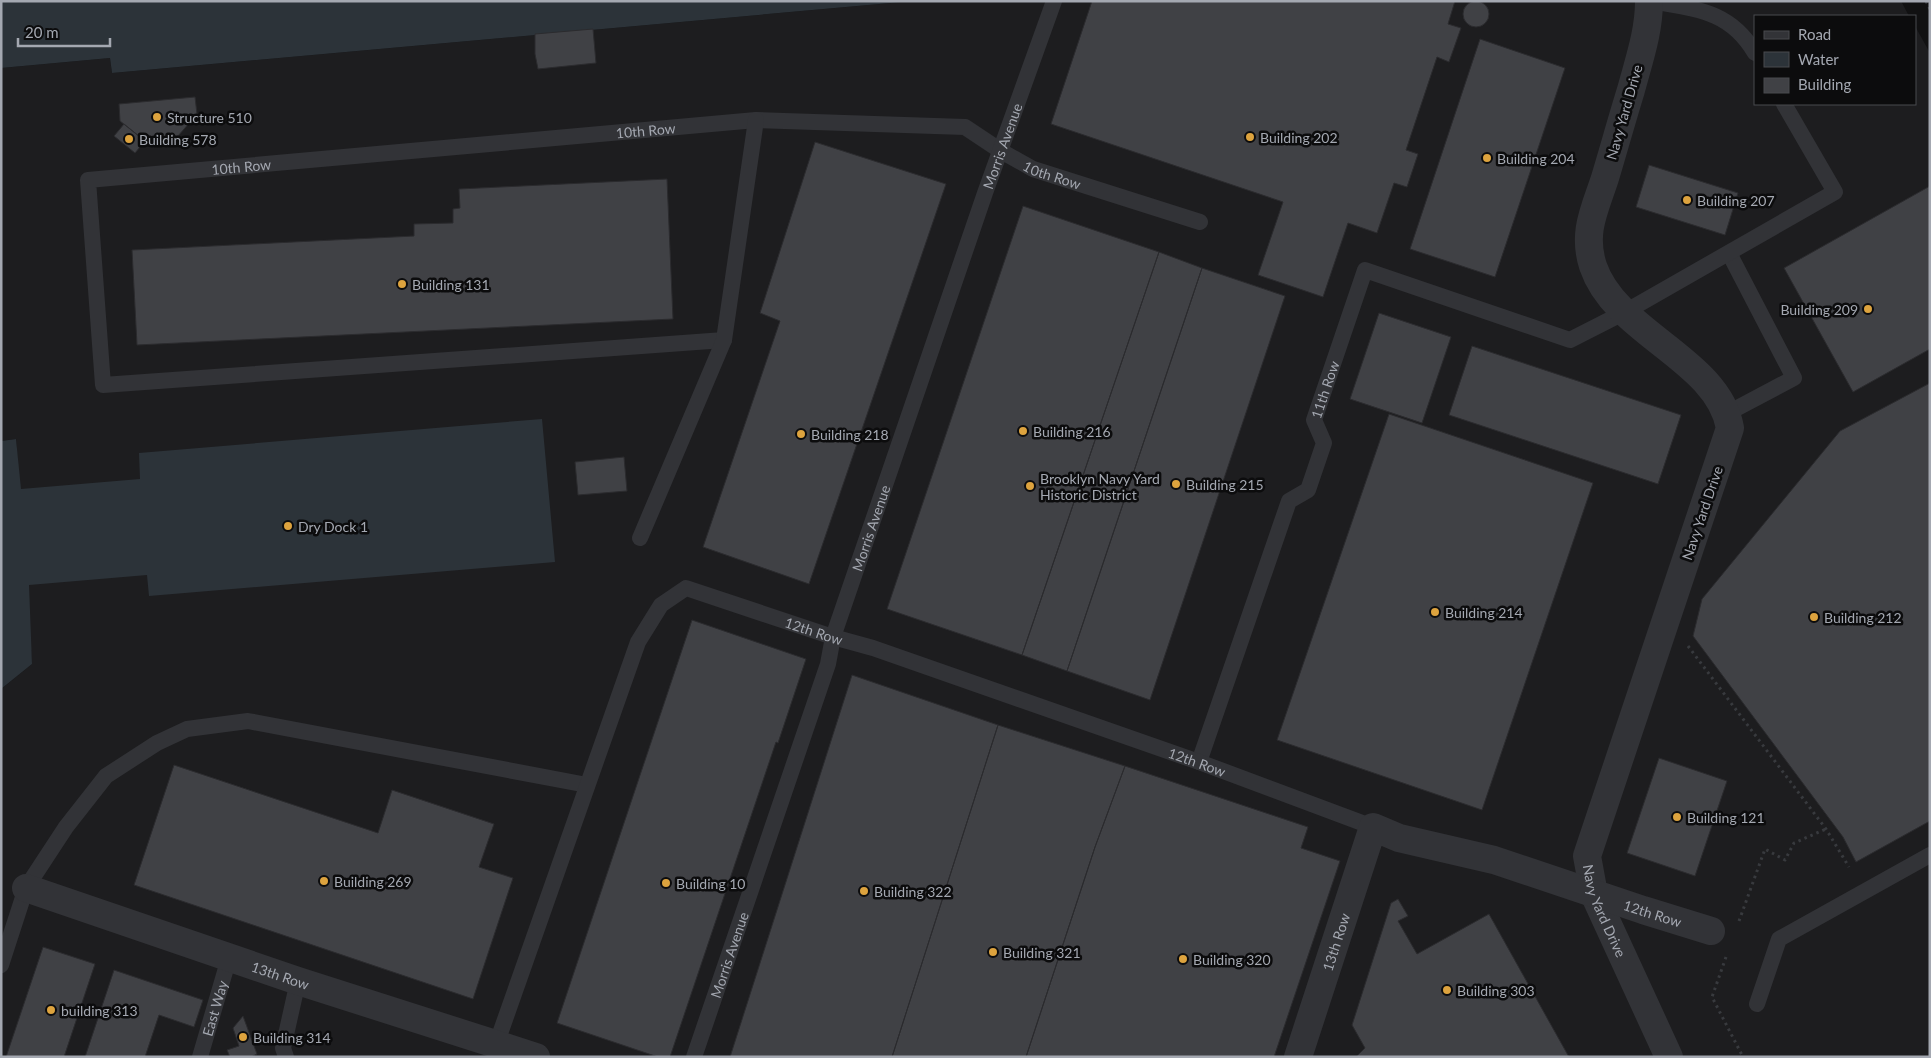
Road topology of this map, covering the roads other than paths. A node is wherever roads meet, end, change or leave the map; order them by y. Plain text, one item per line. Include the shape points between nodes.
1 (1054, 1) edge
2 (1649, 1) edge
3 (1754, 52) edge
4 (1785, 105) edge
5 (756, 120) junction
6 (1001, 151) junction
7 (1200, 222) dead end
8 (1729, 253) junction
9 (1625, 312) junction
10 (724, 340) junction
11 (1726, 414) junction
12 (640, 538) dead end
13 (833, 637) junction
14 (1200, 762) junction
15 (587, 785) junction
16 (1373, 827) junction
17 (1930, 854) edge
18 (26, 888) junction
19 (1594, 894) junction
20 (1710, 931) dead end
21 (229, 958) junction
22 (1, 965) edge
23 (298, 981) junction
24 (1756, 1004) dead end
25 (496, 1044) junction
26 (200, 1057) edge
27 (286, 1057) edge
28 (536, 1057) edge
29 (694, 1057) edge
30 (1298, 1057) edge
31 (1669, 1057) edge

1 - 6 lane, Morris Avenue
2 - 3 lane via 1713,14 1738,31
2 - 9 street, Navy Yard Drive via 1647,35 1588,237 1598,278
4 - 8 lane via 1835,192
5 - 6 lane, 10th Row via 965,127
5 - 10 lane
5 - 10 lane, 10th Row via 88,180 103,385
6 - 7 lane, 10th Row via 1033,169
6 - 13 lane, Morris Avenue
8 - 9 lane
8 - 11 lane via 1794,378
9 - 11 street, Navy Yard Drive via 1700,376
9 - 14 lane, 11th Row via 1570,340 1365,270 1314,420 1324,443 1308,490 1289,500
10 - 12 lane
11 - 19 street, Navy Yard Drive via 1730,428 1728,436 1587,856
13 - 14 lane, 12th Row
13 - 15 lane, 12th Row via 686,588 661,605 638,642
13 - 29 lane, Morris Avenue via 828,664
14 - 16 lane, 12th Row
15 - 18 lane via 248,721 187,729 157,743 106,776 66,827
15 - 25 lane
16 - 19 street, 12th Row via 1399,838 1494,860
16 - 30 street, 13th Row
17 - 24 lane via 1779,939
18 - 21 street, 13th Row
18 - 22 lane
19 - 20 street, 12th Row
19 - 31 street, Navy Yard Drive
21 - 23 street, 13th Row
21 - 26 lane, East Way
23 - 25 street, 13th Row
23 - 27 lane via 283,1048
25 - 28 street, 13th Row

